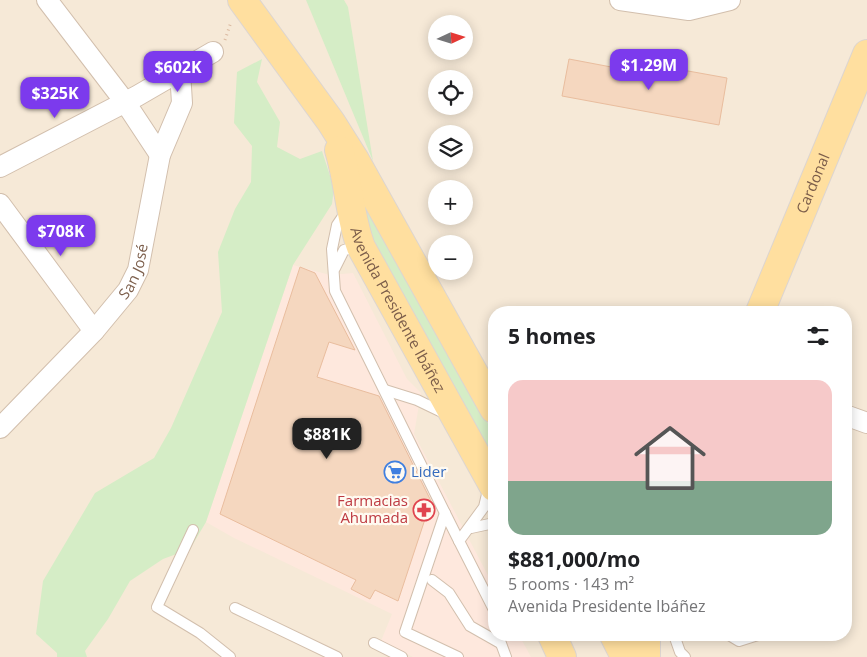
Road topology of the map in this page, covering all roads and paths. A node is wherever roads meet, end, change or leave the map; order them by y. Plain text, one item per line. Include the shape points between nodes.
1 (47, 0) edge
2 (620, 0) edge
3 (730, 0) edge
4 (237, 8) edge
5 (213, 52) joint
6 (867, 54) edge
7 (180, 72) junction
8 (126, 102) junction
9 (331, 122) junction
10 (160, 154) junction
11 (0, 167) edge
12 (0, 204) edge
13 (382, 205) junction
14 (350, 206) junction
15 (361, 247) junction
16 (333, 273) junction
17 (762, 306) edge
18 (94, 331) junction
19 (385, 390) junction
20 (488, 398) edge
21 (852, 418) edge
22 (867, 423) edge
23 (462, 427) junction
24 (0, 428) edge
25 (488, 471) edge
26 (446, 514) junction
27 (488, 524) edge
28 (193, 530) dead end
29 (461, 536) junction
30 (432, 580) dead end
31 (488, 597) edge
32 (235, 608) dead end
33 (488, 634) edge
34 (500, 641) edge
35 (555, 641) edge
36 (610, 641) edge
37 (616, 641) edge
38 (636, 641) edge
39 (646, 641) edge
40 (676, 641) edge
41 (374, 643) dead end
42 (230, 657) edge
43 (337, 657) edge
44 (402, 657) edge
45 (458, 657) edge
46 (506, 657) edge
47 (562, 657) edge
48 (603, 657) edge
49 (625, 657) edge
50 (630, 657) edge
51 (646, 657) edge
52 (685, 657) edge

1 - 8 street
2 - 3 street via 689,10
4 - 5 path via 226,40
4 - 9 main road, Avenida Presidente Ibáñez
5 - 7 street
6 - 17 main road, Cardonal
7 - 8 street
7 - 10 street, San José via 182,103
8 - 10 street
8 - 11 street
9 - 13 main road, Avenida Presidente Ibáñez
9 - 14 main road, Avenida Presidente Ibáñez via 344,164
10 - 18 street, San José via 138,270 128,290
12 - 18 street
13 - 14 main road via 366,195 356,198
13 - 20 main road, Avenida Presidente Ibáñez
14 - 15 main road, Avenida Presidente Ibáñez
14 - 16 lane via 339,220 334,236
15 - 16 lane via 344,250
15 - 23 main road, Avenida Presidente Ibáñez
16 - 19 lane via 340,305
18 - 24 street, San José
19 - 23 lane via 436,408
19 - 26 lane
21 - 22 street
23 - 25 main road, Avenida Presidente Ibáñez
25 - 29 lane via 484,507
26 - 29 lane
26 - 45 lane via 405,632
27 - 29 lane via 477,525
28 - 42 lane via 157,607 200,632
29 - 31 lane
30 - 33 lane via 449,593 470,626
32 - 43 lane
34 - 46 lane
35 - 47 main road
36 - 48 main road
37 - 49 main road
38 - 50 main road
39 - 51 main road
40 - 52 lane
41 - 44 lane

